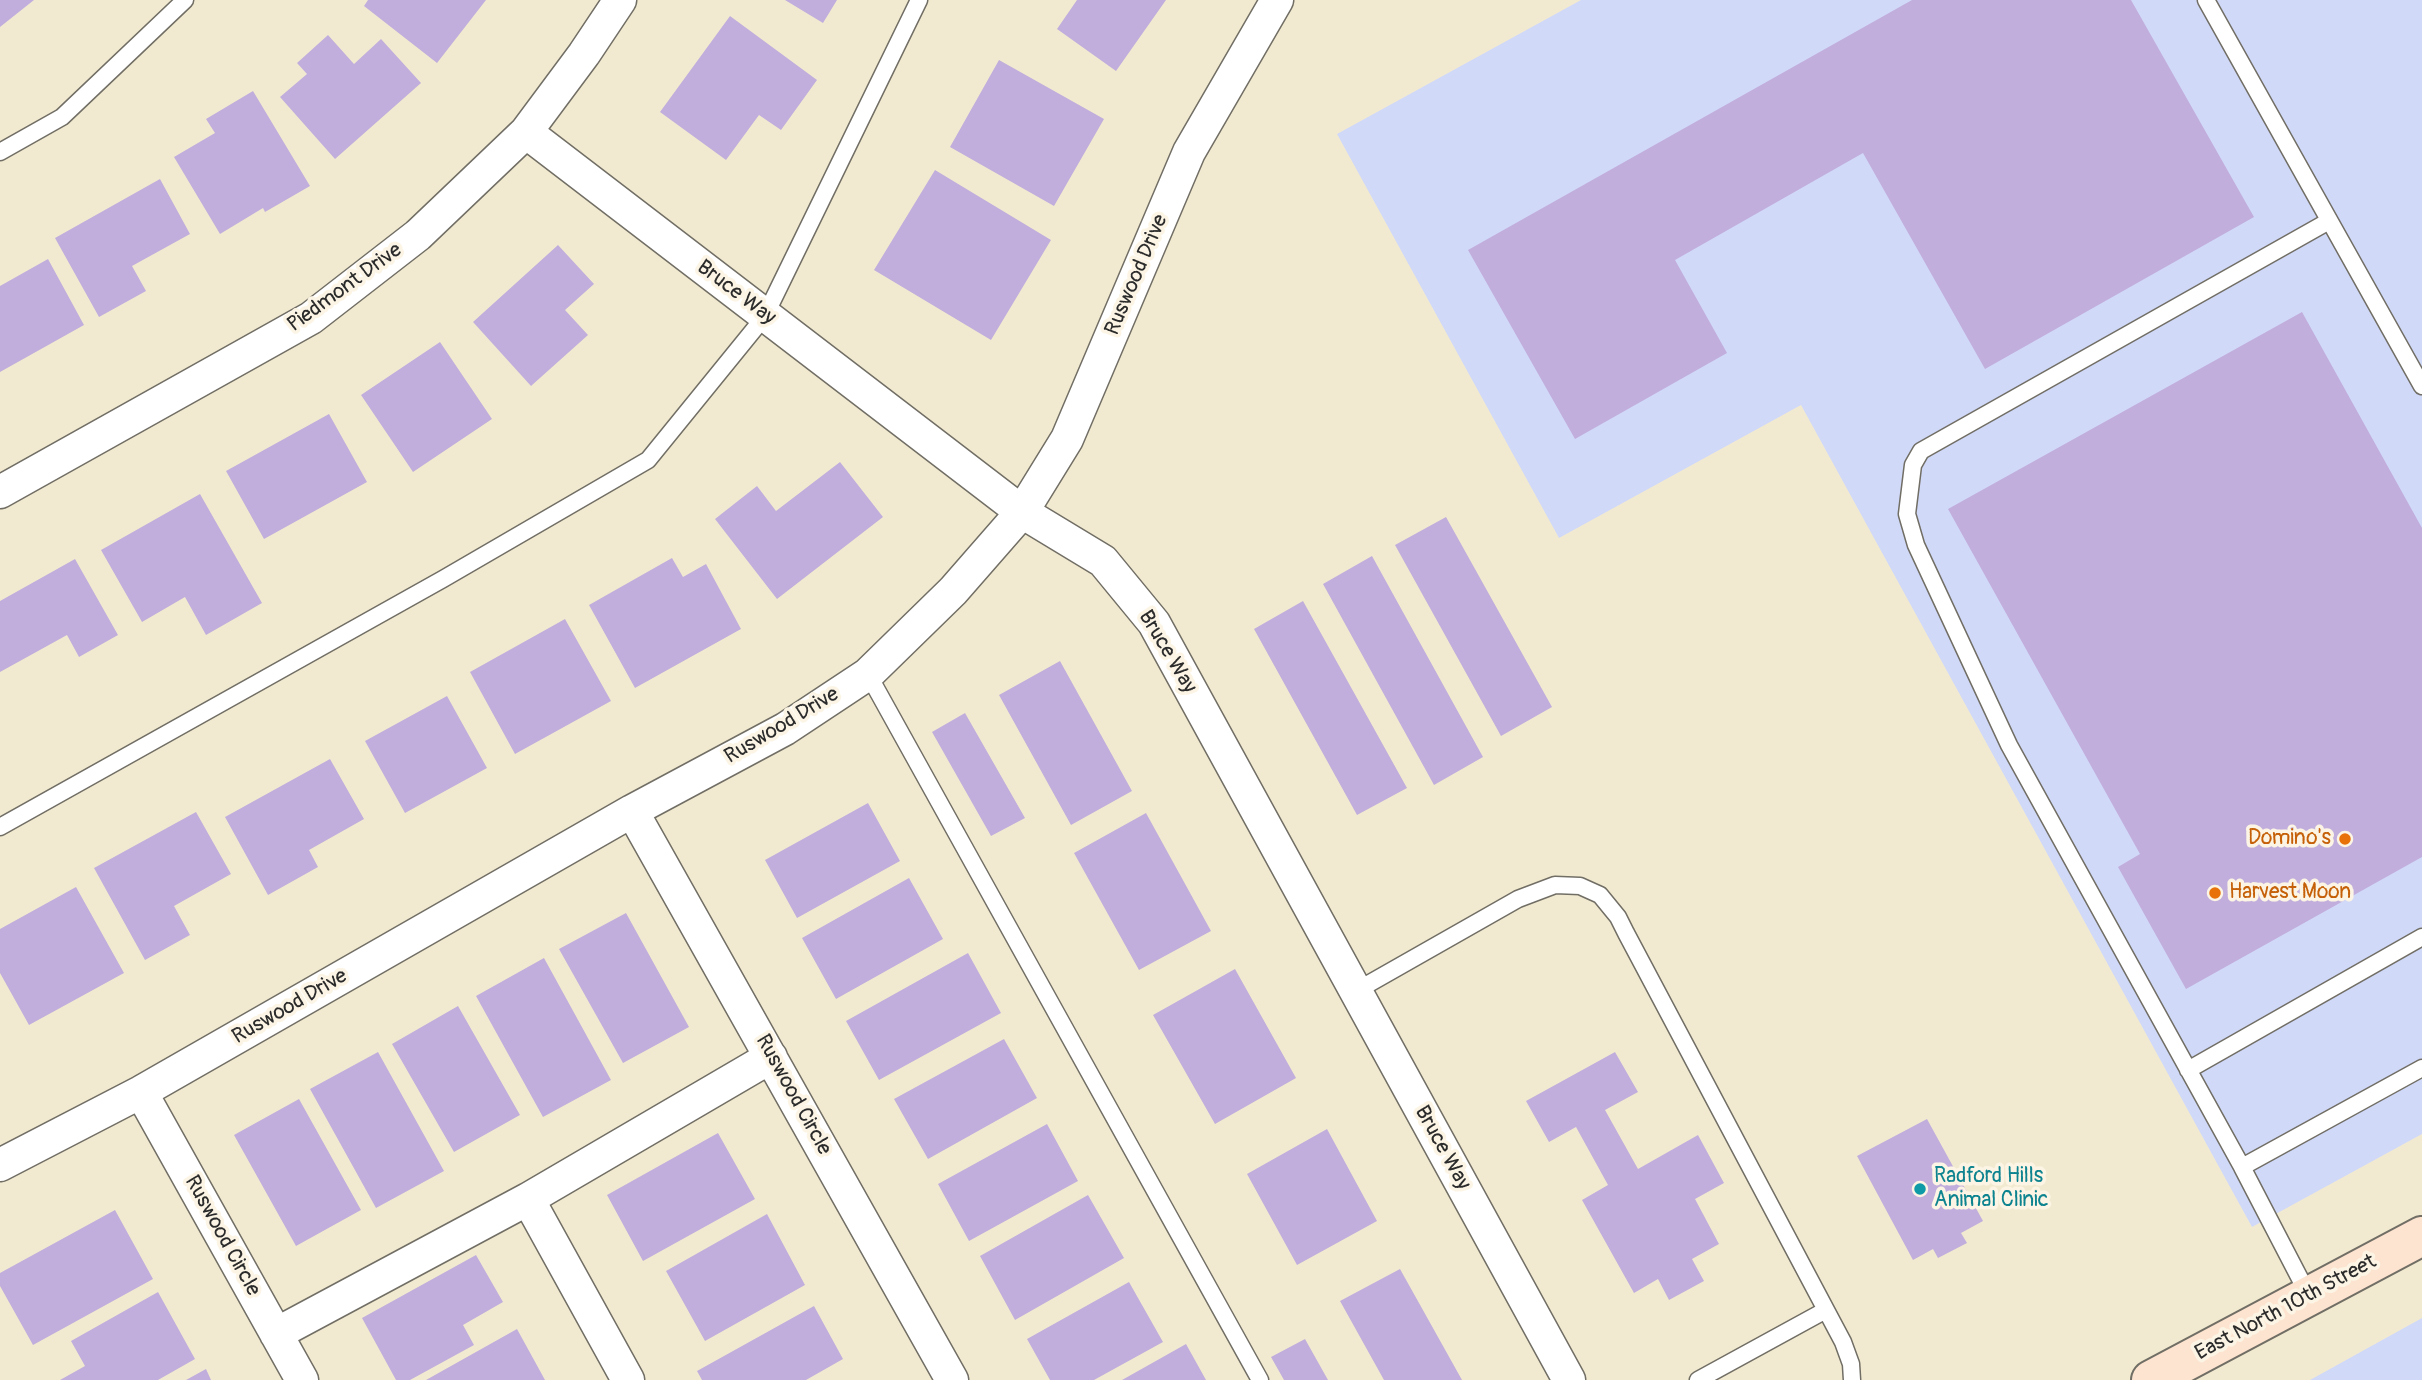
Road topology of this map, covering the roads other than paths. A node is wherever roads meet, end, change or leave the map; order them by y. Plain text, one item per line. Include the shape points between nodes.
1 (185, 0) edge
2 (620, 0) edge
3 (919, 0) edge
4 (1277, 0) edge
5 (2206, 0) edge
6 (526, 132) junction
7 (0, 152) edge
8 (2329, 221) junction
9 (765, 316) junction
10 (2422, 386) edge
11 (0, 492) edge
12 (1022, 512) junction
13 (868, 674) junction
14 (632, 811) junction
15 (0, 827) edge
16 (2422, 937) edge
17 (1356, 991) junction
18 (771, 1057) junction
19 (2422, 1068) edge
20 (2188, 1070) junction
21 (141, 1092) junction
22 (0, 1165) edge
23 (2242, 1167) junction
24 (528, 1199) junction
25 (2422, 1236) edge
26 (2309, 1296) junction
27 (1826, 1310) junction
28 (276, 1334) junction
29 (302, 1380) edge
30 (628, 1380) edge
31 (953, 1380) edge
32 (1260, 1380) edge
33 (1569, 1380) edge
34 (1698, 1380) edge
35 (1852, 1380) edge
36 (2151, 1380) edge

1 - 7 lane via 62,117
2 - 6 street, Piedmont Drive
3 - 9 lane
4 - 12 street, Ruswood Drive via 1189,152 1067,439
5 - 8 lane
6 - 9 street, Bruce Way
6 - 11 street, Piedmont Drive via 418,235 311,318
8 - 10 lane
8 - 20 lane via 1921,452 1913,465 1907,514 1916,545 2009,745
9 - 12 street, Bruce Way
9 - 15 lane via 648,460
12 - 13 street, Ruswood Drive via 953,591
12 - 17 street, Bruce Way via 1103,561 1154,623
13 - 14 street, Ruswood Drive via 785,729
13 - 32 lane
14 - 18 street, Ruswood Circle
14 - 21 street, Ruswood Drive
16 - 20 lane
17 - 27 lane via 1518,899 1555,885 1580,886 1600,895 1618,917
17 - 33 street, Bruce Way
18 - 24 street
18 - 31 street, Ruswood Circle
19 - 23 lane
20 - 23 lane
21 - 22 street, Ruswood Drive
21 - 28 street, Ruswood Circle
23 - 26 lane
24 - 28 street
24 - 30 street
25 - 26 main road, East North 10th Street
26 - 36 main road, East North 10th Street
27 - 34 lane
27 - 35 lane via 1843,1342
28 - 29 street, Ruswood Circle

